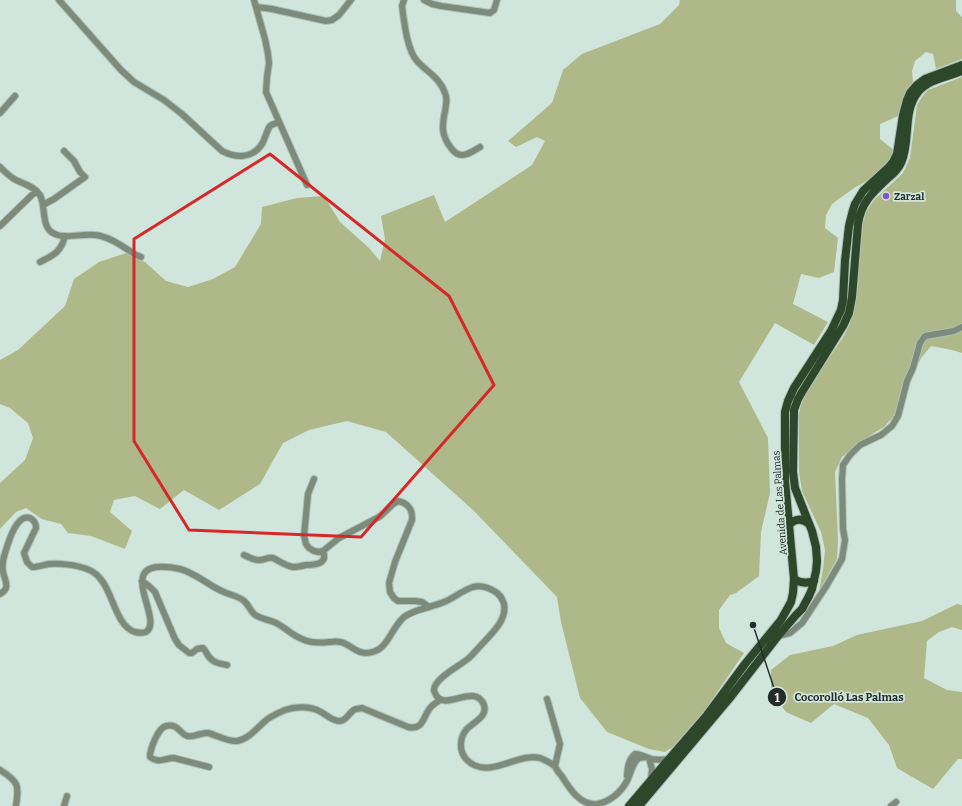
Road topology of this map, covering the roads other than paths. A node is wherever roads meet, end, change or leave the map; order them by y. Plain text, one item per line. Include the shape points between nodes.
1 (59, 0) edge
2 (254, 0) edge
3 (351, 0) edge
4 (404, 0) edge
5 (424, 0) edge
6 (497, 0) edge
7 (257, 8) junction
8 (962, 64) edge
9 (962, 72) edge
10 (15, 96) dead end
11 (0, 114) edge
12 (279, 122) junction
13 (480, 147) dead end
14 (64, 151) dead end
15 (0, 167) edge
16 (306, 185) dead end
17 (36, 191) junction
18 (43, 205) junction
19 (0, 226) edge
20 (65, 236) junction
21 (141, 257) dead end
22 (40, 262) dead end
23 (962, 327) edge
24 (314, 480) dead end
25 (809, 524) junction
26 (789, 525) junction
27 (323, 551) junction
28 (244, 555) dead end
29 (794, 579) junction
30 (814, 581) junction
31 (142, 582) junction
32 (0, 594) edge
33 (429, 607) junction
34 (778, 636) junction
35 (227, 665) dead end
36 (547, 699) dead end
37 (440, 700) junction
38 (647, 758) junction
39 (669, 759) junction
40 (555, 766) junction
41 (209, 767) dead end
42 (0, 770) edge
43 (651, 779) junction
44 (67, 796) dead end
45 (16, 806) edge
46 (64, 806) edge
47 (630, 806) edge
48 (639, 806) edge

1 - 12 street via 121,70 134,82 182,114 223,152 238,157 252,153 262,144 270,126
2 - 7 street
3 - 7 street via 332,20
4 - 13 street via 402,6 411,51 417,61 439,82 445,93 447,101 443,130 447,142 460,155
5 - 6 street via 437,5 490,13 494,10
7 - 12 street via 269,63 266,92
8 - 26 main road, Avenida de Las Palmas via 925,79 913,88 907,100 898,150 893,162 863,191 855,204 849,226 844,300 841,310 831,331 794,388 786,407 785,482
9 - 25 main road, Avenida de Las Palmas via 936,80 918,93 911,106 901,163 863,206 858,224 849,313 800,395 794,410 794,481
10 - 11 street
12 - 16 street
14 - 18 street via 85,177
15 - 17 street
17 - 18 street
17 - 19 street
18 - 20 street via 48,230
20 - 21 street via 95,235 108,239
20 - 22 street via 55,255
23 - 34 street via 925,336 920,343 898,416 892,426 860,445 843,465 845,540 842,558 802,623 790,633
24 - 27 street via 308,494 304,536 309,548 316,552
25 - 26 main road via 795,520
25 - 30 main road, Avenida de Las Palmas via 816,553
26 - 29 main road, Avenida de Las Palmas
27 - 28 street via 325,555 320,563 294,567 270,557 258,560
27 - 33 street via 339,538 380,517 393,503 398,501 406,504 411,510 412,520 395,562 389,583 390,592 398,601 422,602
29 - 30 main road via 803,583
29 - 39 main road, Avenida de Las Palmas via 791,602 781,620
30 - 34 main road, Avenida de Las Palmas via 802,609
31 - 32 street via 149,608 150,626 148,631 143,633 128,628 120,619 104,585 89,570 60,564 32,566 27,562 24,553 36,525 33,520 26,517 19,521 15,528 3,559 6,585
31 - 33 street via 144,573 156,567 182,570 243,600 252,613 277,623 302,640 340,642 365,653 382,647 406,615
31 - 35 street via 155,592 179,645 189,653 203,648 211,659
33 - 37 street via 478,586 497,592 505,607 502,621 468,659 438,681 434,692
34 - 48 main road, Avenida de Las Palmas
36 - 40 street via 560,744
37 - 40 street via 470,696 482,701 484,714 466,731 460,744 465,759 474,765 484,768 532,757
37 - 41 street via 428,709 421,723 413,728 362,708 352,711 348,717 338,721 319,710 293,707 269,718 250,734 236,741 207,733 187,736 170,725 161,729 150,752 152,759 158,761 174,758
38 - 39 street
38 - 40 street via 633,755 623,788 607,800 596,804 580,800
38 - 43 street via 652,768
39 - 43 main road, Avenida de Las Palmas
42 - 45 street via 16,783
43 - 47 main road, Avenida de Las Palmas
44 - 46 street

